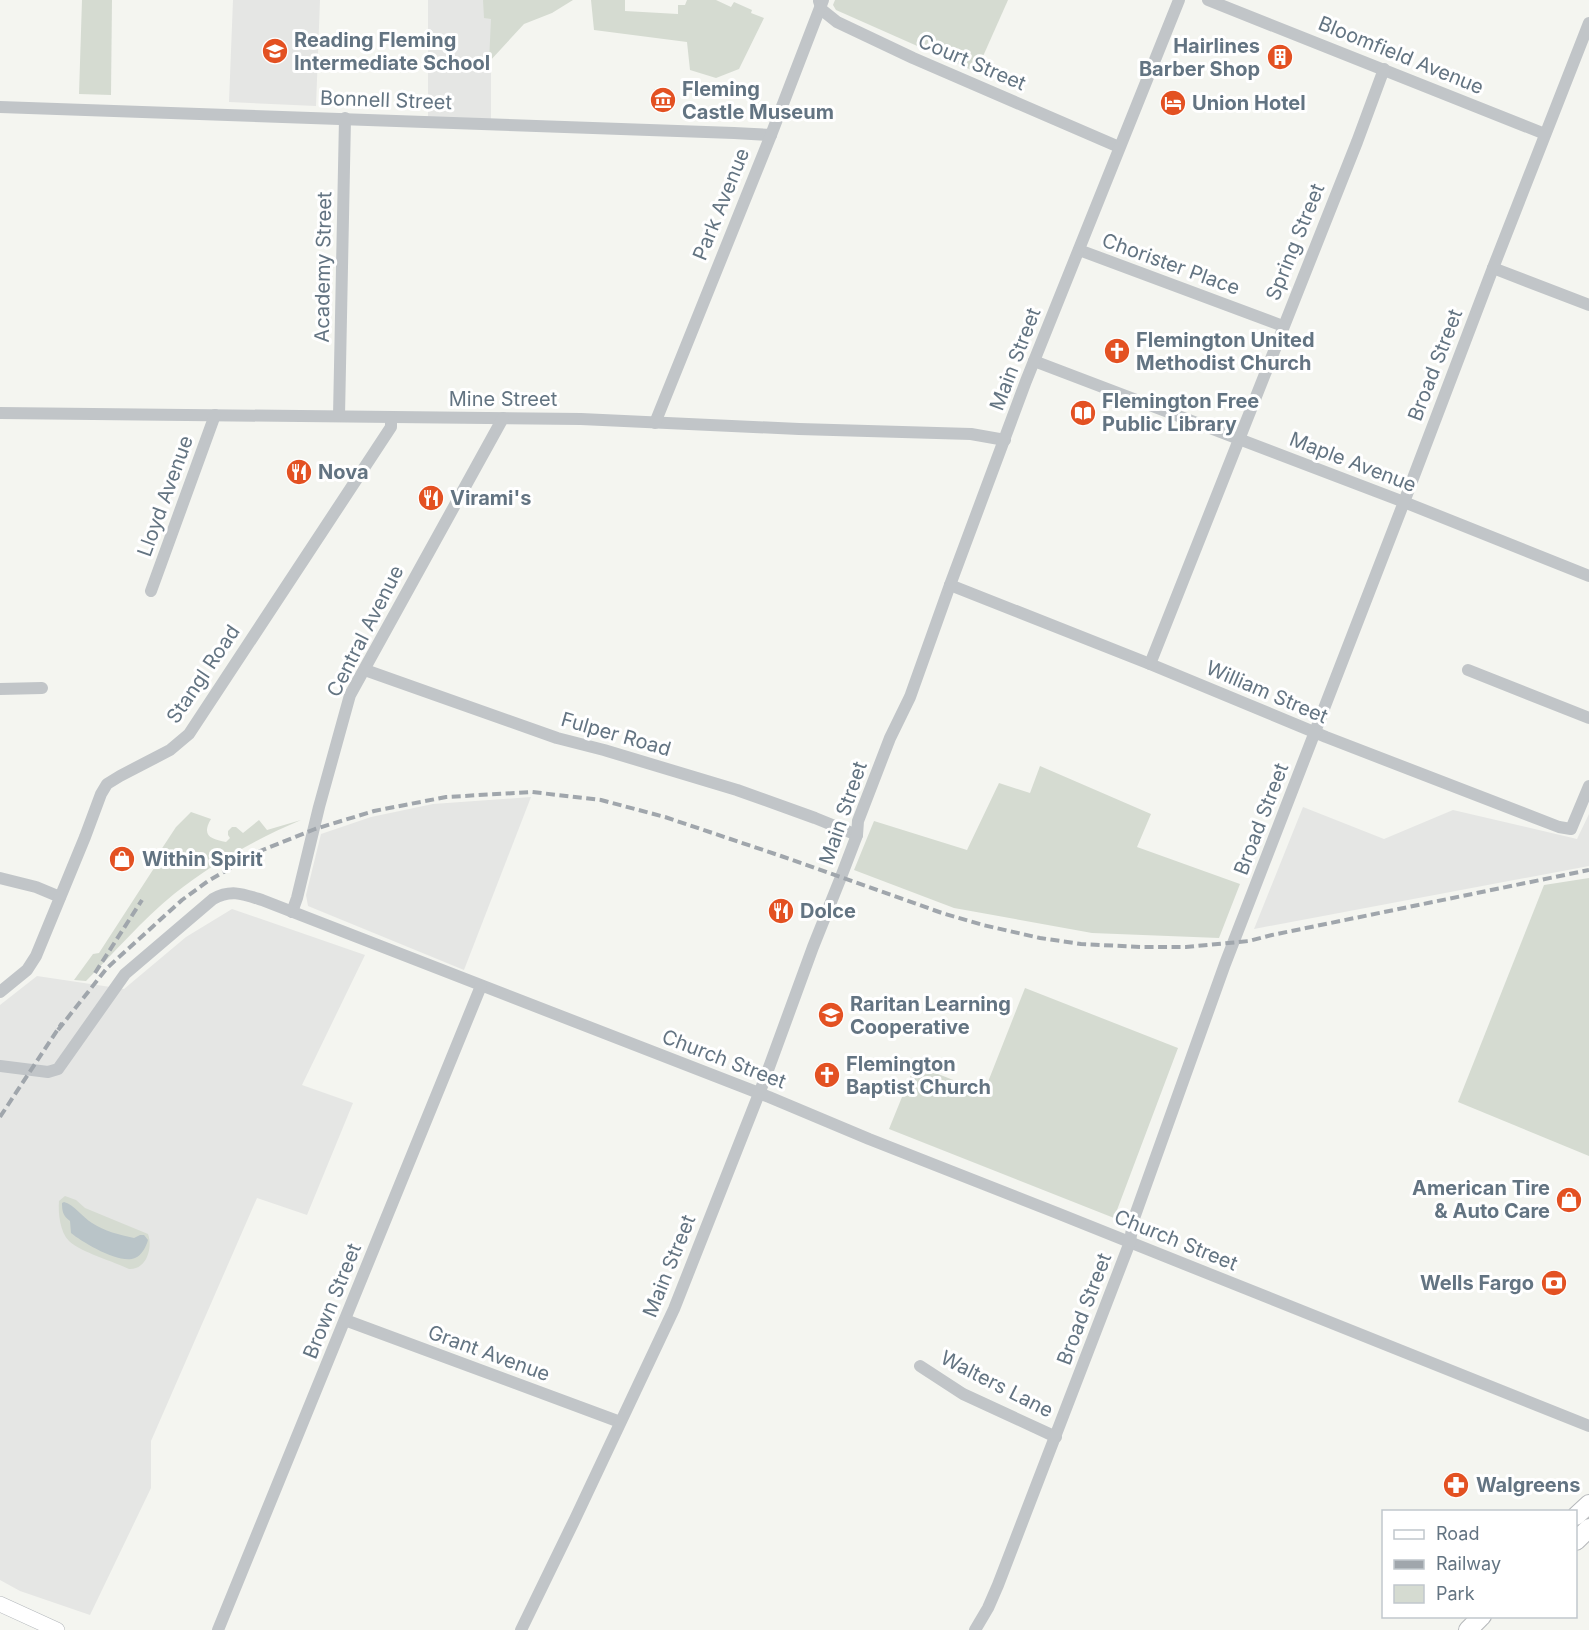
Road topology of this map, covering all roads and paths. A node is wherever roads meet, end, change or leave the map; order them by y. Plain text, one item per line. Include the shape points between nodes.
1 (1179, 0) edge
2 (1208, 0) edge
3 (820, 2) edge
4 (1589, 23) edge
5 (1384, 69) junction
6 (0, 106) edge
7 (345, 118) junction
8 (1545, 134) junction
9 (771, 135) junction
10 (1119, 147) junction
11 (1079, 250) junction
12 (1493, 268) junction
13 (1589, 305) edge
14 (1283, 326) junction
15 (1034, 361) junction
16 (0, 413) edge
17 (215, 415) junction
18 (339, 416) junction
19 (391, 417) junction
20 (503, 418) junction
21 (655, 423) junction
22 (1239, 438) junction
23 (1005, 440) junction
24 (1404, 502) junction
25 (1589, 576) edge
26 (950, 585) junction
27 (151, 591) dead end
28 (1150, 664) junction
29 (364, 670) junction
30 (1468, 670) dead end
31 (42, 688) dead end
32 (0, 689) edge
33 (1589, 718) edge
34 (1315, 733) junction
35 (1589, 786) edge
36 (857, 835) junction
37 (0, 878) edge
38 (60, 897) junction
39 (292, 912) junction
40 (481, 986) junction
41 (0, 992) edge
42 (0, 1065) edge
43 (759, 1093) junction
44 (1130, 1242) junction
45 (345, 1320) junction
46 (920, 1366) dead end
47 (620, 1422) junction
48 (1589, 1426) edge
49 (1056, 1437) junction
50 (1589, 1504) edge
51 (1577, 1514) edge
52 (1589, 1528) edge
53 (1577, 1538) edge
54 (0, 1604) edge
55 (1481, 1618) edge
56 (57, 1630) edge
57 (218, 1630) edge
58 (520, 1630) edge
59 (975, 1630) edge
60 (1468, 1630) edge

1 - 10 street, Main Street
2 - 5 street, Bloomfield Avenue
3 - 9 street, Park Avenue
3 - 10 street, Court Street via 822,10 837,22
4 - 8 street, Broad Street
5 - 8 street, Bloomfield Avenue
5 - 14 street, Spring Street
6 - 7 street, Bonnell Street
7 - 9 street, Bonnell Street
7 - 18 street, Academy Street
8 - 12 street, Broad Street
9 - 21 street, Park Avenue
10 - 11 street, Main Street
11 - 14 street, Chorister Place
11 - 15 street, Main Street
12 - 13 street
12 - 24 street, Broad Street
14 - 22 street, Spring Street
15 - 22 street, Maple Avenue
15 - 23 street, Main Street
16 - 17 street, Mine Street
17 - 18 street, Mine Street
17 - 27 street, Lloyd Avenue
18 - 19 street, Mine Street
19 - 20 street, Mine Street
19 - 38 street, Stangl Road via 391,427 189,734 170,750 107,784
20 - 21 street, Mine Street
20 - 29 street, Central Avenue
21 - 23 street, Mine Street via 971,434
22 - 24 street, Maple Avenue
22 - 28 street, Spring Street
23 - 26 street, Main Street
24 - 25 street, Maple Avenue
24 - 34 street, Broad Street
26 - 28 street, William Street
26 - 36 street, Main Street via 910,697 858,822
28 - 34 street, William Street
29 - 36 street, Fulper Road via 557,738 737,790
29 - 39 street, Central Avenue via 346,704
30 - 33 street
31 - 32 street
34 - 35 street, William Street via 1546,823 1571,829
34 - 44 street, Broad Street via 1208,1011 1133,1221
36 - 43 street, Main Street
37 - 38 street
38 - 41 street, Stangl Road via 31,965
39 - 40 street, Church Street
39 - 42 street, Church Street via 238,893 222,894 125,974 58,1069 48,1072
40 - 43 street, Church Street
40 - 45 street, Brown Street
43 - 44 street, Church Street
43 - 47 street, Main Street via 674,1309
44 - 48 street, Church Street
44 - 49 street, Broad Street
45 - 47 street, Grant Avenue
45 - 57 street, Brown Street
46 - 49 street, Walters Lane via 963,1394
47 - 58 street, Main Street
49 - 59 street, Broad Street via 998,1585
50 - 51 highway
52 - 53 highway
54 - 56 main road
55 - 60 highway

